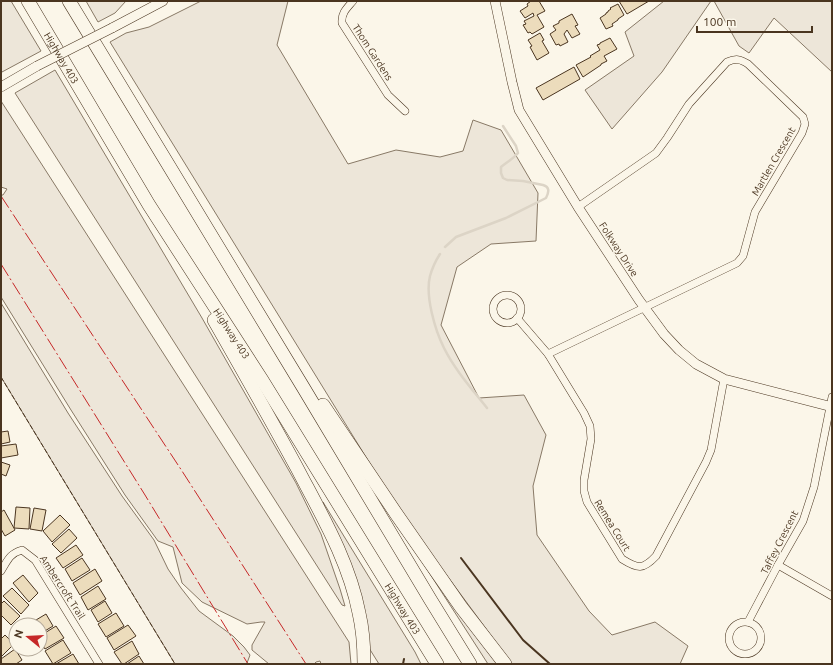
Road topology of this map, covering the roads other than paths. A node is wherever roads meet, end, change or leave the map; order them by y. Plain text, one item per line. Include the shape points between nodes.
1 (28, 1) edge
2 (69, 1) edge
3 (163, 1) edge
4 (354, 1) edge
5 (495, 1) edge
6 (1, 87) edge
7 (406, 111) dead end
8 (149, 205) junction
9 (578, 207) junction
10 (644, 308) junction
11 (517, 318) junction
12 (548, 354) junction
13 (724, 379) junction
14 (303, 387) junction
15 (831, 403) edge
16 (778, 565) junction
17 (1, 571) edge
18 (832, 596) edge
19 (748, 622) junction
20 (99, 664) edge
21 (364, 664) edge
22 (437, 664) edge
23 (470, 664) edge
24 (505, 664) edge

1 - 8 highway, Highway 403
2 - 14 highway
3 - 6 street, bridge
4 - 7 street, Thom Gardens via 342,17 342,23 388,95
5 - 9 street, Folkway Drive via 519,110
8 - 21 highway via 282,440 326,524 356,597 362,626
8 - 22 highway, Highway 403 via 262,380
9 - 10 street, Folkway Drive
9 - 10 street, Martlen Crescent via 656,153 689,104 727,62 733,59 748,64 803,117 805,124 802,133 756,212 743,256 737,263
10 - 12 street, Martlen Crescent
10 - 13 street, Folkway Drive via 679,350 696,364
11 - 11 street via 520,314 520,302 511,295 500,296 493,304 492,310 497,320 508,323
11 - 12 street, Remea Court
12 - 13 street, Remea Court via 590,426 591,439 584,480 587,502 622,559 639,567 648,564 656,556 706,462
13 - 15 street, Folkway Drive
14 - 23 highway
14 - 24 highway via 316,395 461,607
15 - 16 street, Taffey Crescent via 814,487 803,521
16 - 18 street
16 - 19 street, Taffey Crescent
17 - 20 street, Ambercroft Trail via 14,552 22,550 35,560
19 - 19 street via 738,623 730,631 729,642 734,651 739,653 750,654 760,643 760,632

